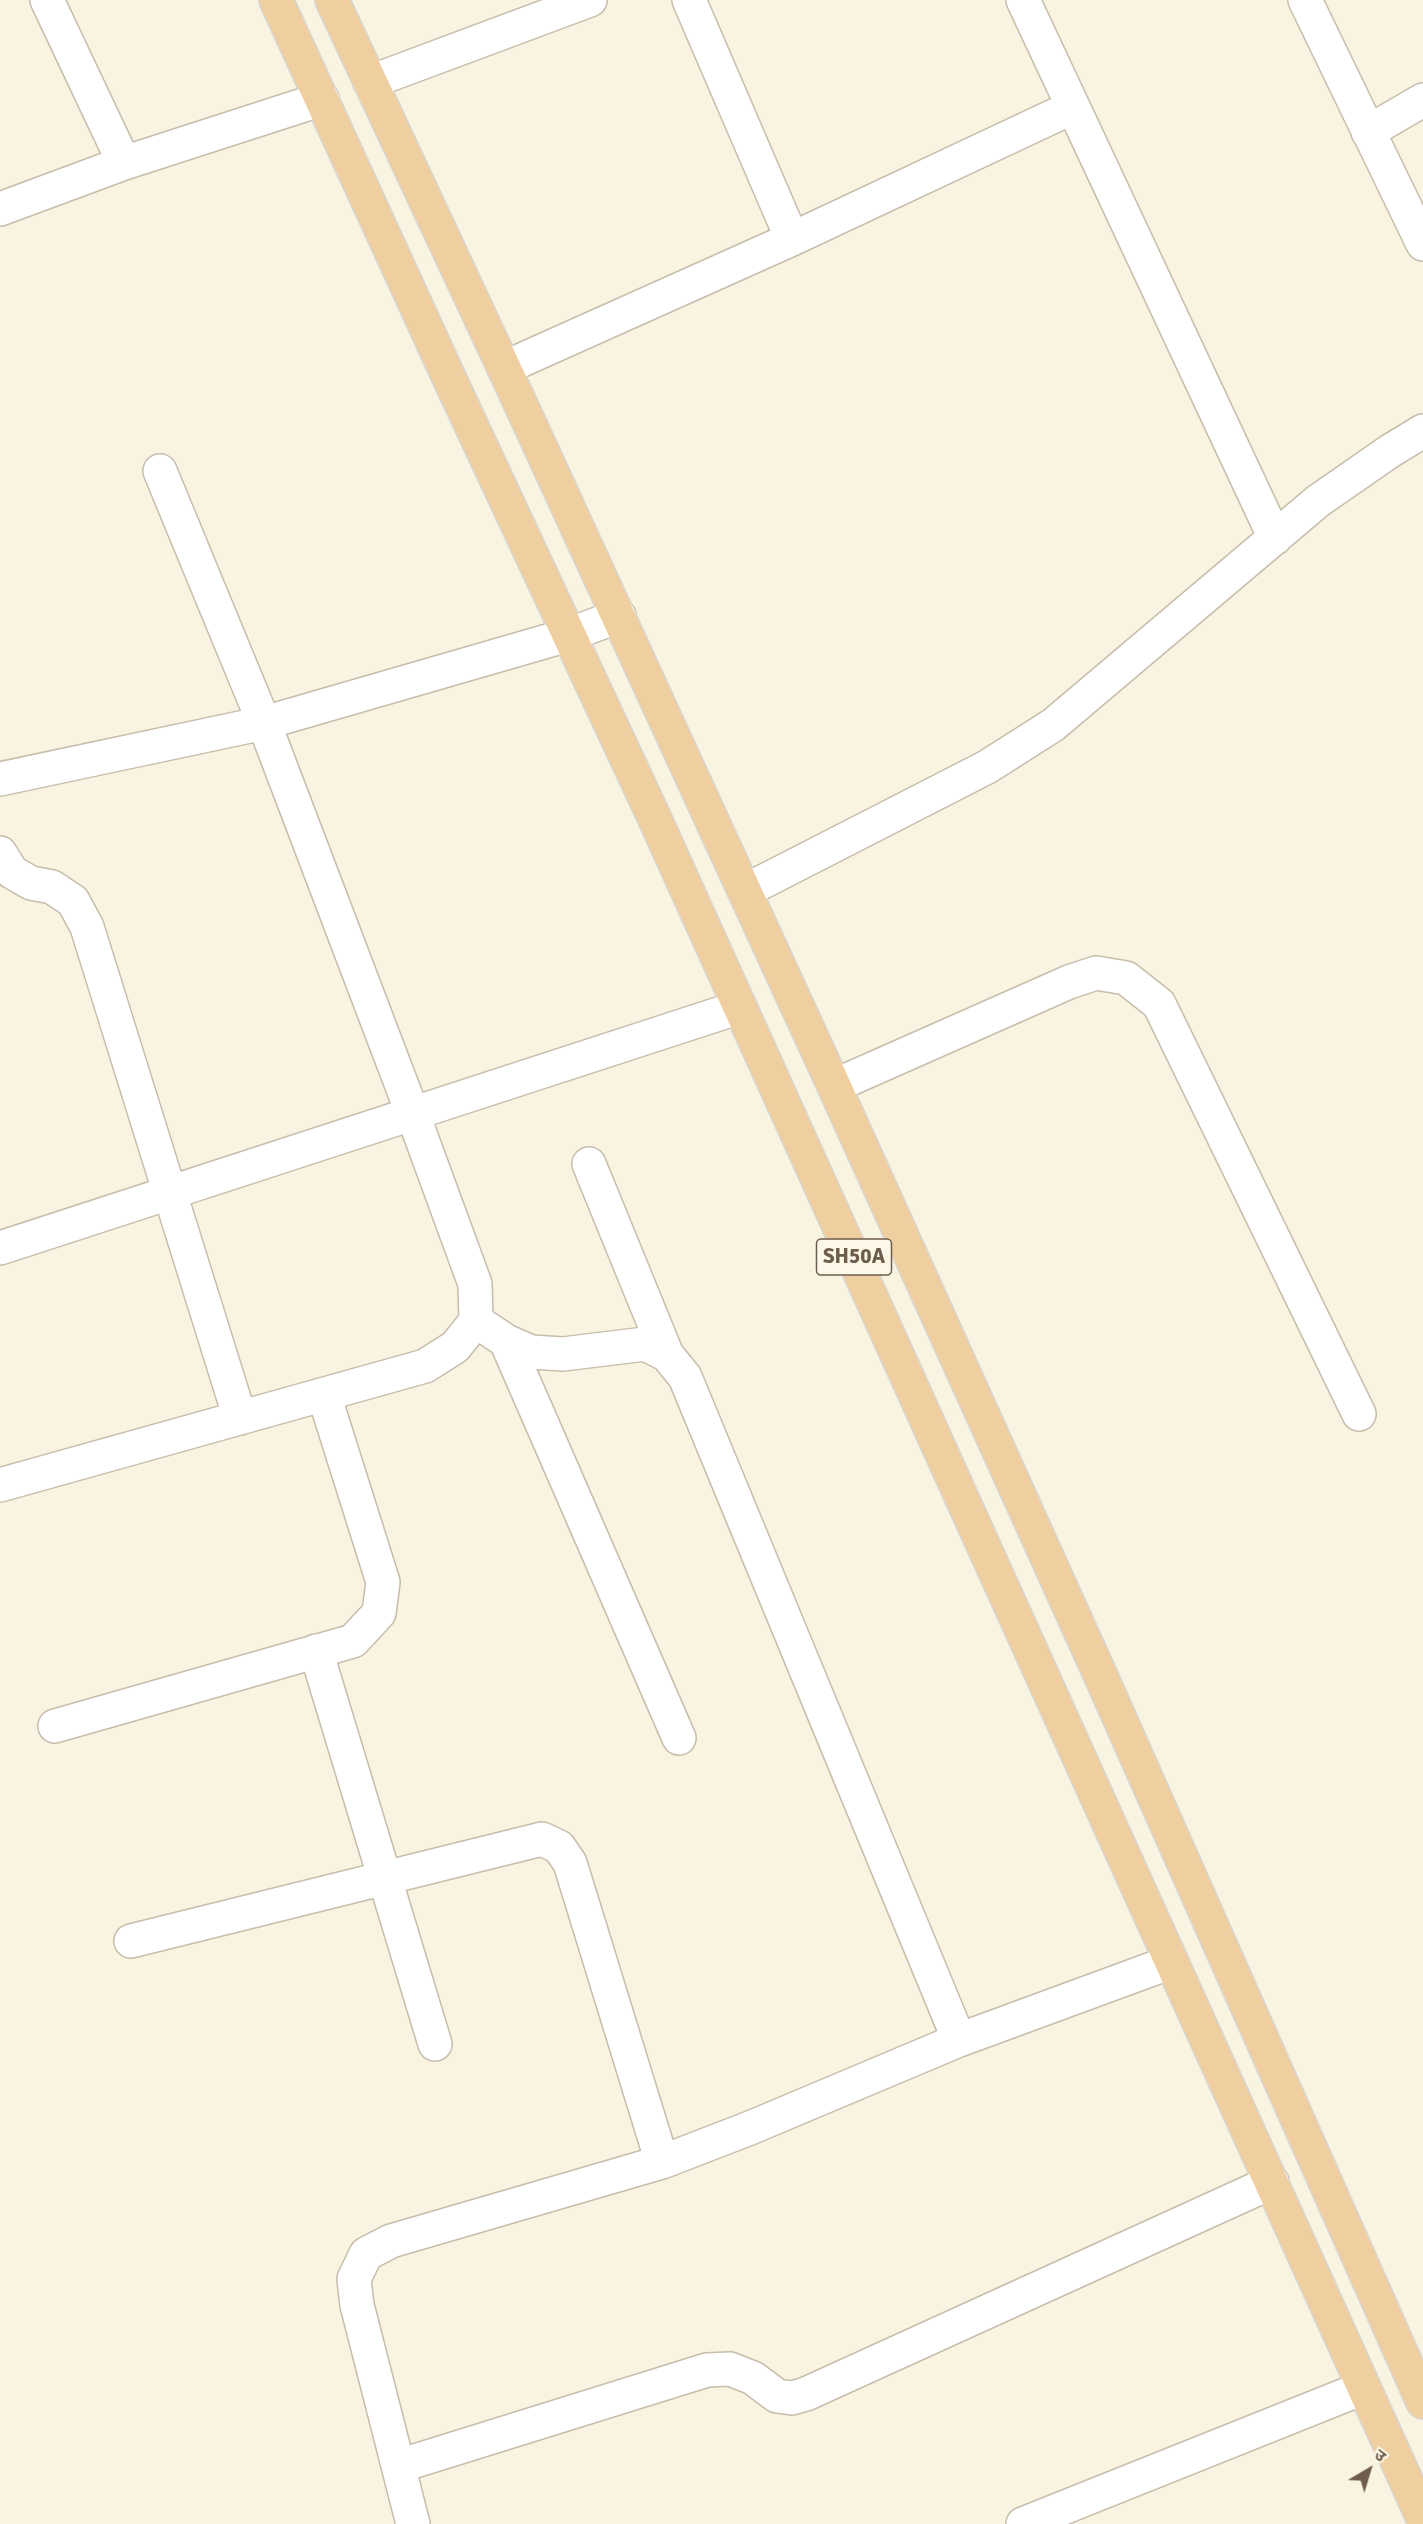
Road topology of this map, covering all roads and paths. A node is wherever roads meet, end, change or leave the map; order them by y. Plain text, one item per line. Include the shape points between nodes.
1 (47, 0) edge
2 (276, 0) edge
3 (332, 0) edge
4 (590, 0) edge
5 (689, 0) edge
6 (1023, 0) edge
7 (1305, 0) edge
8 (370, 82) junction
9 (322, 99) junction
10 (1423, 100) edge
11 (1073, 107) junction
12 (1368, 132) junction
13 (124, 164) junction
14 (0, 209) edge
15 (792, 240) junction
16 (1423, 244) edge
17 (504, 368) junction
18 (1423, 431) edge
19 (160, 471) dead end
20 (1275, 538) junction
21 (619, 616) junction
22 (568, 635) junction
23 (264, 723) junction
24 (0, 779) edge
25 (0, 853) edge
26 (745, 891) junction
27 (740, 1006) junction
28 (834, 1086) junction
29 (412, 1112) junction
30 (589, 1164) dead end
31 (170, 1192) junction
32 (0, 1248) edge
33 (476, 1321) junction
34 (506, 1341) junction
35 (667, 1354) junction
36 (324, 1395) junction
37 (1359, 1414) dead end
38 (240, 1418) junction
39 (0, 1485) edge
40 (316, 1651) junction
41 (55, 1726) dead end
42 (679, 1738) dead end
43 (385, 1878) junction
44 (131, 1941) dead end
45 (1171, 1962) junction
46 (959, 2040) junction
47 (435, 2044) dead end
48 (662, 2162) junction
49 (1272, 2182) junction
50 (1363, 2388) junction
51 (1423, 2402) edge
52 (399, 2466) junction
53 (1423, 2518) edge
54 (413, 2524) edge
55 (1023, 2524) edge

1 - 13 street
2 - 9 highway, SH50A
3 - 8 highway, SH50A
4 - 8 street
5 - 15 street
6 - 11 street
7 - 12 street
8 - 17 highway, SH50A
9 - 13 street
9 - 22 highway, SH50A
10 - 12 street
11 - 15 street
11 - 20 street
12 - 16 street
13 - 14 street
15 - 17 street
17 - 21 highway, SH50A
18 - 20 street via 1318,501
19 - 23 street
20 - 26 street via 1053,725 987,767
21 - 22 street
21 - 26 highway, SH50A
22 - 23 street
22 - 27 highway, SH50A
23 - 24 street
23 - 29 street
25 - 31 street via 12,872 31,883 52,887 73,901 87,927
26 - 28 highway, SH50A
27 - 29 street
27 - 45 highway, SH50A
28 - 37 street via 1069,982 1096,973 1126,978 1159,1004
28 - 51 highway, SH50A via 1109,1693
29 - 31 street
29 - 33 street via 475,1284
30 - 35 street
31 - 32 street
31 - 38 street
33 - 34 street
33 - 36 street via 455,1347 425,1366
34 - 35 street via 531,1352 563,1354 645,1344
34 - 42 street
35 - 46 street via 686,1377
36 - 38 street
36 - 40 street via 383,1582 379,1613 353,1641
38 - 39 street
40 - 41 street
40 - 43 street
43 - 44 street
43 - 47 street
43 - 48 street via 542,1839 559,1847 570,1863
45 - 46 street
45 - 49 highway, SH50A
46 - 48 street
48 - 52 street via 391,2241 366,2254 354,2279 357,2305
49 - 50 highway, SH50A
49 - 52 street via 806,2394 792,2398 777,2396 753,2378 730,2369 707,2370
50 - 53 highway, SH50A
50 - 55 street
52 - 54 street

